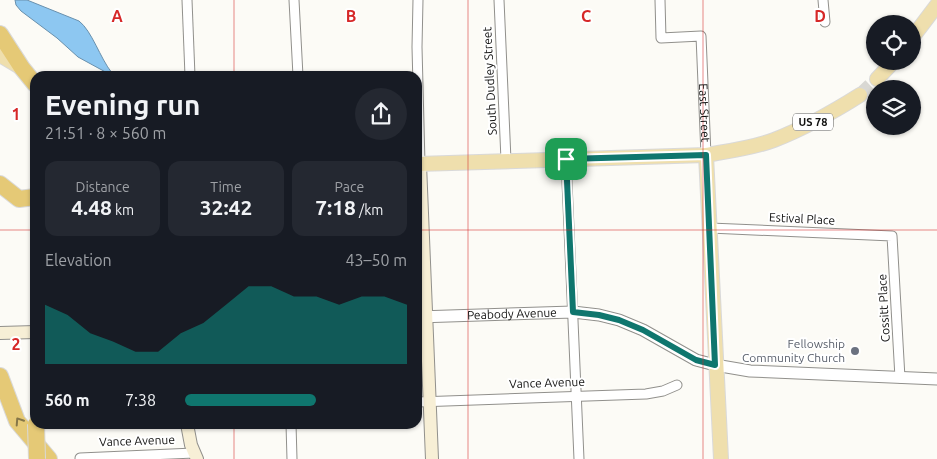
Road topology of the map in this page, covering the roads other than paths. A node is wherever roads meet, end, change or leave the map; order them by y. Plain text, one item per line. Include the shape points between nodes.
1 (187, 0) edge
2 (294, 0) edge
3 (418, 0) edge
4 (499, 0) edge
5 (660, 0) edge
6 (824, 0) edge
7 (937, 5) edge
8 (825, 22) dead end
9 (921, 26) edge
10 (0, 34) edge
11 (0, 55) edge
12 (22, 68) junction
13 (885, 70) edge
14 (190, 71) edge
15 (298, 71) edge
16 (417, 71) edge
17 (30, 74) edge
18 (30, 78) edge
19 (877, 78) tunnel mouth
20 (860, 95) tunnel mouth
21 (706, 155) junction
22 (566, 159) junction
23 (506, 160) junction
24 (422, 164) edge
25 (0, 184) edge
26 (30, 198) edge
27 (710, 228) junction
28 (892, 236) joint
29 (573, 312) junction
30 (422, 317) edge
31 (30, 332) edge
32 (0, 333) edge
33 (715, 365) junction
34 (0, 376) edge
35 (900, 378) junction
36 (937, 379) edge
37 (676, 385) dead end
38 (577, 396) junction
39 (424, 401) edge
40 (36, 429) edge
41 (188, 429) edge
42 (291, 429) edge
43 (196, 456) edge
44 (80, 458) dead end
45 (37, 459) edge
46 (50, 459) edge
47 (292, 459) edge
48 (432, 459) edge
49 (579, 459) edge
50 (721, 459) edge

1 - 14 street
2 - 15 street
3 - 16 street
4 - 23 street, South Dudley Street
5 - 21 street, East Street via 661,38 701,36
6 - 8 street
7 - 9 main road
10 - 12 highway
11 - 12 main road
12 - 17 main road
12 - 18 highway
13 - 19 main road
20 - 21 main road, US 78 via 774,140
21 - 22 main road, US 78
21 - 27 main road, East Street
22 - 23 main road, US 78
22 - 29 street
23 - 24 main road, US 78
25 - 26 highway via 19,199
27 - 28 street, Estival Place
27 - 33 main road, East Street
28 - 35 street, Cossitt Place
29 - 30 street, Peabody Avenue
29 - 33 street, Peabody Avenue via 619,320 696,360
29 - 38 street
30 - 39 main road
31 - 32 main road
33 - 35 street via 750,371
33 - 50 main road, East Street
46 -> 34 highway via 17,421
35 - 36 street
37 - 38 street, Vance Avenue via 656,393
38 - 39 street, Vance Avenue
38 - 49 street
39 - 48 main road
40 - 45 highway, bridge
41 - 43 main road
42 - 47 street
43 - 44 street, Vance Avenue

